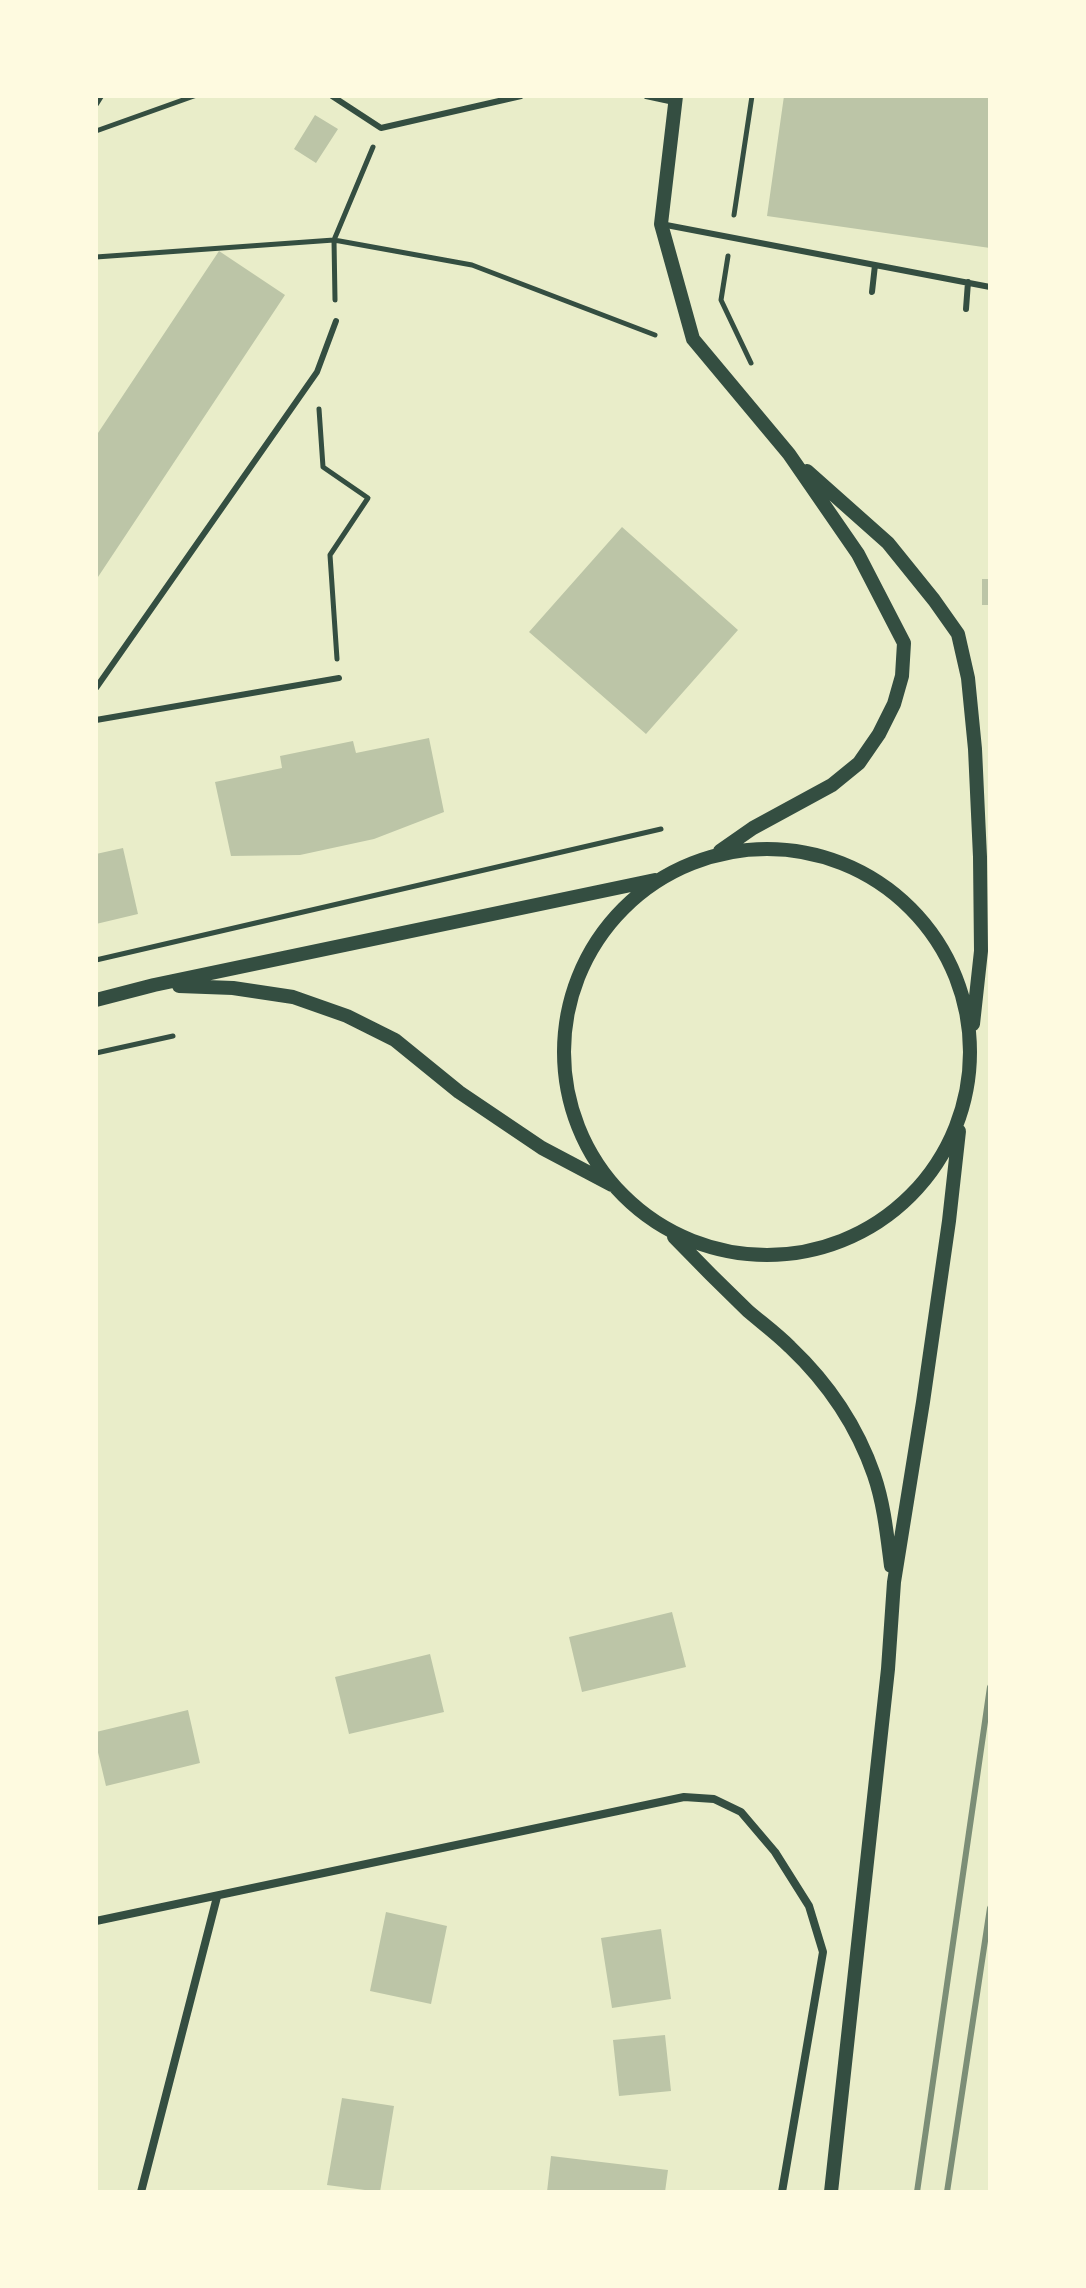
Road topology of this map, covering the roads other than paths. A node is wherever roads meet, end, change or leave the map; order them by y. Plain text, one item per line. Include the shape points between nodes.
1 (101, 96) edge
2 (332, 96) edge
3 (521, 96) edge
4 (646, 96) edge
5 (675, 99) edge
6 (96, 104) edge
7 (661, 224) junction
8 (875, 265) junction
9 (968, 282) junction
10 (990, 287) edge
11 (872, 292) dead end
12 (966, 309) dead end
13 (336, 321) road end
14 (789, 454) junction
15 (339, 678) road end
16 (96, 688) edge
17 (96, 720) edge
18 (712, 856) junction
19 (660, 879) junction
20 (154, 985) junction
21 (96, 1000) edge
22 (971, 1045) junction
23 (961, 1115) junction
24 (616, 1188) junction
25 (667, 1231) junction
26 (894, 1582) junction
27 (217, 1897) junction
28 (96, 1921) edge
29 (141, 2192) edge
30 (782, 2192) edge
31 (831, 2192) edge

1 - 6 lane
2 - 3 lane via 381,128
4 - 5 lane
5 - 7 street
7 - 8 lane
7 - 14 street via 693,339
8 - 9 lane
8 - 11 lane
9 - 10 lane
9 - 12 lane
13 - 16 lane via 317,372
14 - 18 street via 858,554 904,643 902,676 894,704 859,763 832,785
14 - 22 street via 888,543 958,634 968,678 980,857 981,951
15 - 17 lane
18 - 19 street
18 - 22 street via 760,848 796,850 830,858 893,891 940,943 956,975
19 - 20 street
19 - 24 street via 631,900 600,936 574,988 566,1023 564,1059 572,1105 595,1160
20 - 21 street
20 - 24 street via 293,997 347,1016 395,1040 459,1092 542,1148
22 - 23 street
23 - 25 street via 920,1186 876,1224 844,1240 775,1255 705,1246
23 - 26 street
24 - 25 street
25 - 26 street via 790,1346 842,1407 874,1476
26 - 31 street
27 - 28 street
27 - 29 street
27 - 30 street via 684,1797 714,1799 741,1812 775,1852 809,1906 823,1952

